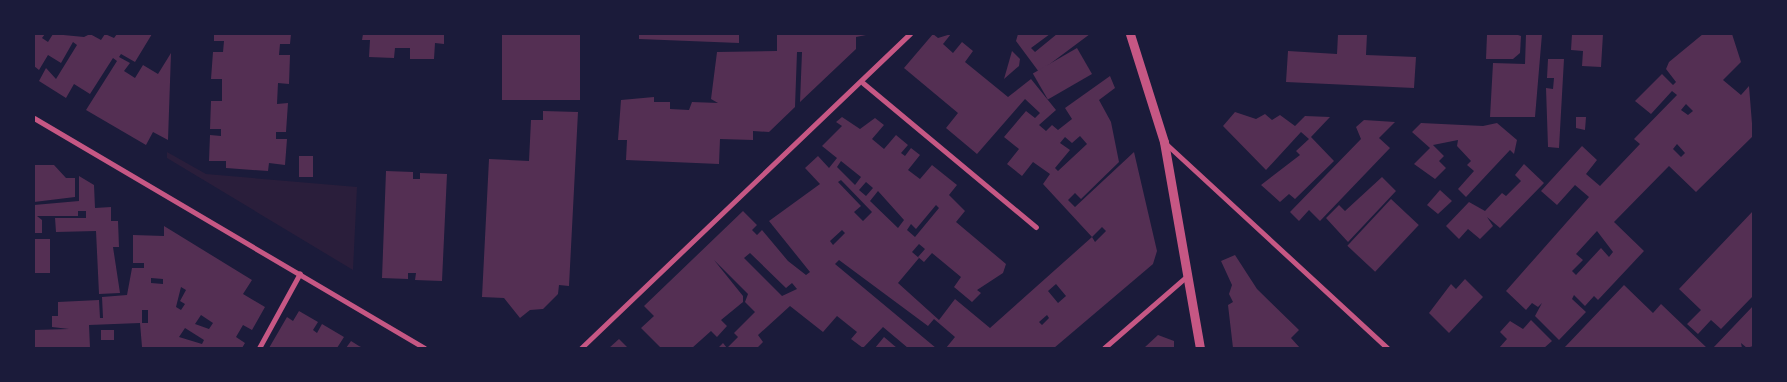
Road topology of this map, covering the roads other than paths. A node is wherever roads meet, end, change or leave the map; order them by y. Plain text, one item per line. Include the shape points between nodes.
1 (910, 34) edge
2 (1130, 34) edge
3 (863, 82) junction
4 (34, 118) edge
5 (1164, 142) junction
6 (1036, 227) dead end
7 (300, 274) junction
8 (1190, 274) junction
9 (259, 348) edge
10 (424, 348) edge
11 (581, 348) edge
12 (1104, 348) edge
13 (1200, 348) edge
14 (1387, 348) edge

1 - 3 street
2 - 5 street
3 - 6 street
3 - 11 street
4 - 7 street
5 - 8 street
5 - 14 street
7 - 9 street
7 - 10 street
8 - 12 street
8 - 13 street

